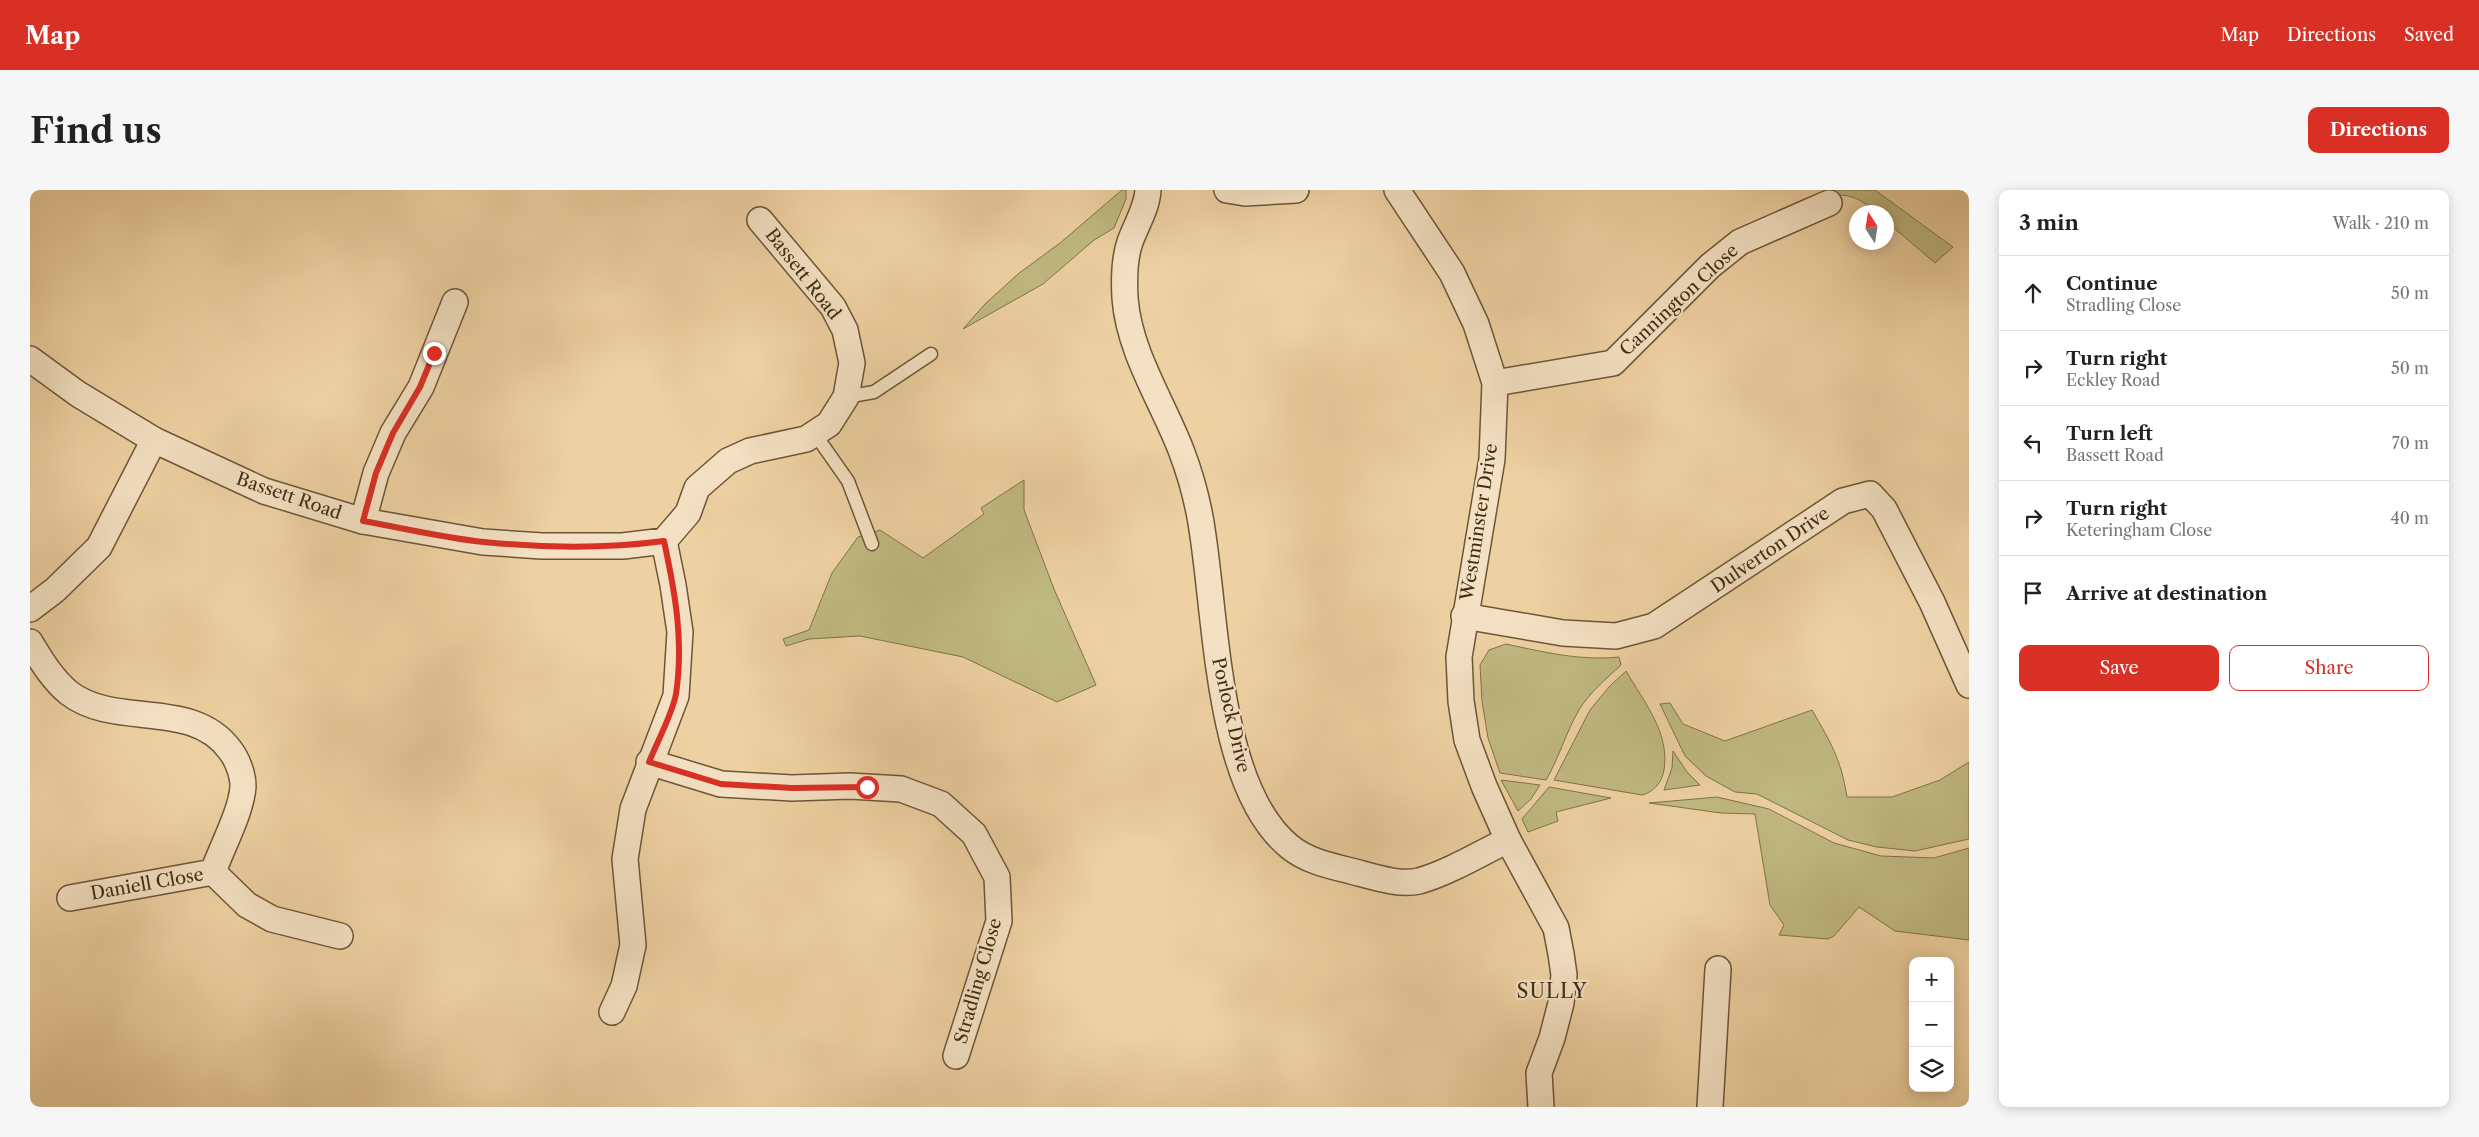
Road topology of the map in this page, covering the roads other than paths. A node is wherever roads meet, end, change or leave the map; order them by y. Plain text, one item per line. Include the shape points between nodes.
1 (1148, 190) edge
2 (1227, 190) edge
3 (1296, 190) edge
4 (1397, 190) edge
5 (1829, 203) dead end
6 (760, 220) dead end
7 (455, 302) dead end
8 (931, 354) dead end
9 (30, 359) edge
10 (1494, 383) junction
11 (846, 397) junction
12 (815, 434) junction
13 (154, 440) junction
14 (363, 521) junction
15 (664, 541) junction
16 (872, 544) dead end
17 (30, 608) edge
18 (1464, 616) junction
19 (30, 642) edge
20 (1969, 685) edge
21 (649, 762) junction
22 (1508, 840) junction
23 (213, 872) junction
24 (70, 898) dead end
25 (340, 936) dead end
26 (1718, 969) dead end
27 (612, 1012) dead end
28 (956, 1056) dead end
29 (1541, 1107) edge
30 (1710, 1107) edge

1 - 22 street, Porlock Drive via 1129,246 1125,271 1130,330 1182,451 1200,516 1223,691 1238,761 1252,798 1291,848 1316,861 1390,880 1417,882
2 - 3 street via 1245,194
4 - 10 street, Westminster Drive via 1452,273 1476,324
5 - 10 street, Cannington Close via 1740,242 1710,266 1613,362
6 - 11 street, Bassett Road via 833,308 845,330 852,363
7 - 14 street via 420,387 393,433 376,473
8 - 11 lane via 874,392
9 - 13 street, Bassett Road via 78,394
10 - 18 street, Westminster Drive via 1492,459
11 - 12 street, Bassett Road via 829,424
12 - 15 street, Bassett Road via 750,451 728,461 697,488 688,513
12 - 16 lane via 848,481
13 - 14 street, Bassett Road via 264,491
13 - 17 street via 99,547 55,590
14 - 15 street, Bassett Road via 483,542 542,546 623,546
15 - 21 street via 678,623 679,653 676,696
18 - 20 street, Dulverton Drive via 1563,633 1616,636 1654,626 1843,502 1870,494 1884,509 1932,602
18 - 22 street, Westminster Drive via 1459,656 1467,740
19 - 23 street, Daniell Close via 48,672 70,694 99,707 188,720 220,737 236,759 243,784 238,810
21 - 27 street via 633,809 625,859 633,945 624,986
21 - 28 street, Stradling Close via 721,784 901,789 941,804 974,834 997,877 999,921
22 - 29 street via 1556,928 1564,975 1552,1038 1539,1073
23 - 24 street, Daniell Close
23 - 25 street via 247,905 272,919
26 - 30 street

